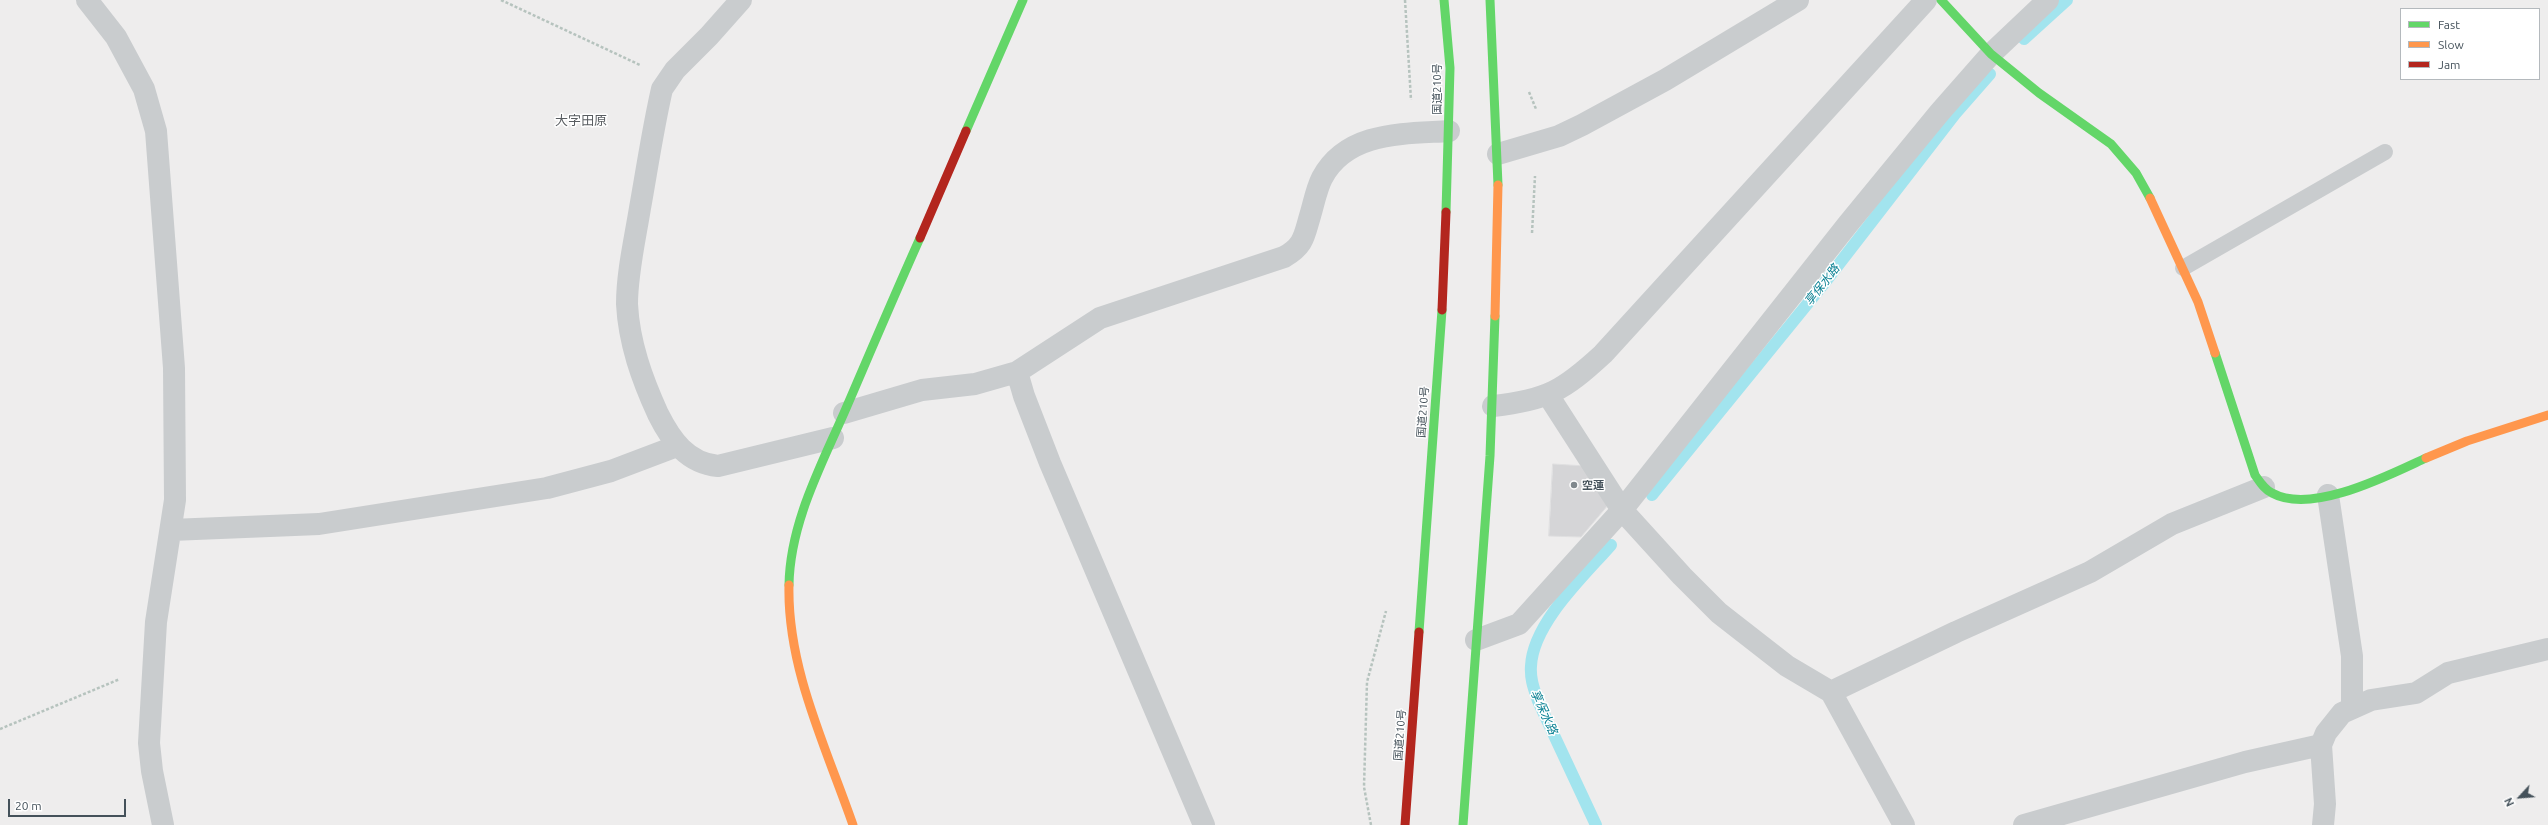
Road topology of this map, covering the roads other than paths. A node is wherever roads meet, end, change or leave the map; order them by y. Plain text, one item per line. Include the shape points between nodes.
1 (87, 0) edge
2 (741, 0) edge
3 (1023, 0) edge
4 (1444, 0) edge
5 (1490, 0) edge
6 (1798, 0) edge
7 (1926, 0) edge
8 (1941, 0) edge
9 (2048, 0) edge
10 (1992, 54) junction
11 (1449, 131) junction
12 (2385, 152) dead end
13 (1498, 154) junction
14 (2184, 268) junction
15 (1017, 372) junction
16 (1548, 395) junction
17 (1492, 406) junction
18 (844, 413) junction
19 (2548, 415) edge
20 (833, 438) junction
21 (677, 446) junction
22 (2264, 487) junction
23 (2328, 495) junction
24 (1622, 510) junction
25 (171, 530) junction
26 (1476, 640) junction
27 (2548, 649) edge
28 (1831, 692) junction
29 (2352, 707) junction
30 (2321, 745) junction
31 (163, 825) edge
32 (853, 825) edge
33 (1204, 825) edge
34 (1406, 825) edge
35 (1463, 825) edge
36 (1904, 825) edge
37 (2024, 825) edge
38 (2323, 825) edge

1 - 25 street via 116,37 144,89 156,132 174,368 175,500
2 - 21 street via 667,80 659,102 635,238 627,303 636,359 643,382 664,426
3 - 18 main road
4 - 11 main road, 国道210号 via 1450,68
5 - 13 main road
6 - 13 street via 1665,80 1582,125 1559,136
7 - 16 street via 1603,354 1576,379
8 - 10 main road
9 - 10 street
10 - 14 main road via 2039,94 2111,144 2136,173
10 - 24 street via 1940,112 1848,224
11 - 15 street via 1387,136 1358,144 1338,158 1322,178 1304,237 1295,252 1100,318
11 - 34 main road, 国道210号 via 1444,281
12 - 14 lane
13 - 17 main road
14 - 22 main road via 2212,339 2255,475
15 - 18 street via 975,384 922,390
15 - 33 street via 1050,463
16 - 17 street via 1527,402
16 - 24 street
17 - 26 main road
18 - 20 main road
19 - 23 main road via 2471,438 2382,477
20 - 21 street via 718,466 696,460
20 - 32 main road via 795,534 789,565 788,615 800,674
21 - 25 street via 611,471 546,488 319,524
22 - 23 main road via 2274,494 2290,499
22 - 28 street via 2172,524 2090,572
23 - 29 street via 2352,656
24 - 26 street via 1519,624
24 - 28 street via 1719,613 1788,666
25 - 31 street via 156,622 149,743
26 - 35 main road
27 - 29 street via 2448,673 2416,694 2384,697
28 - 36 street
29 - 30 street via 2334,722
30 - 37 street via 2245,762
30 - 38 street via 2325,804

